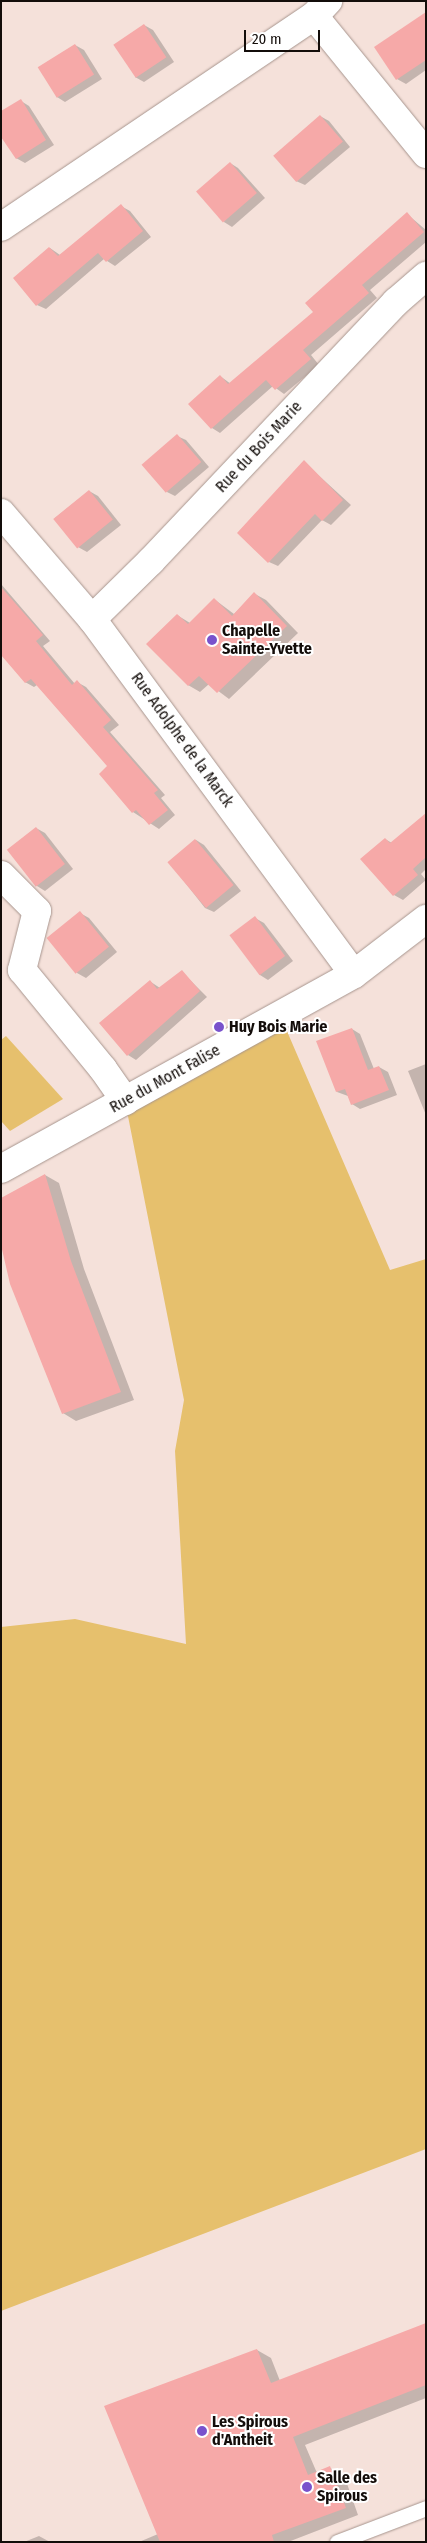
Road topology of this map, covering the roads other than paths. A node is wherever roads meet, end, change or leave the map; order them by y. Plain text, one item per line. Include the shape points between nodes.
1 (321, 9) edge
2 (426, 154) edge
3 (1, 227) edge
4 (426, 276) edge
5 (1, 514) edge
6 (92, 619) junction
7 (1, 875) edge
8 (426, 919) edge
9 (354, 974) junction
10 (125, 1101) junction
11 (1, 1169) edge
12 (426, 2508) edge
13 (337, 2542) edge

1 - 2 street
1 - 3 street
4 - 6 street, Rue du Bois Marie via 396,302
5 - 6 street, Rue Adolphe de la Marck
6 - 9 street, Rue Adolphe de la Marck
7 - 10 street via 37,910 22,970 103,1068
8 - 9 street, Rue du Mont Falise
9 - 10 street, Rue du Mont Falise
10 - 11 street, Rue du Mont Falise
12 - 13 lane

